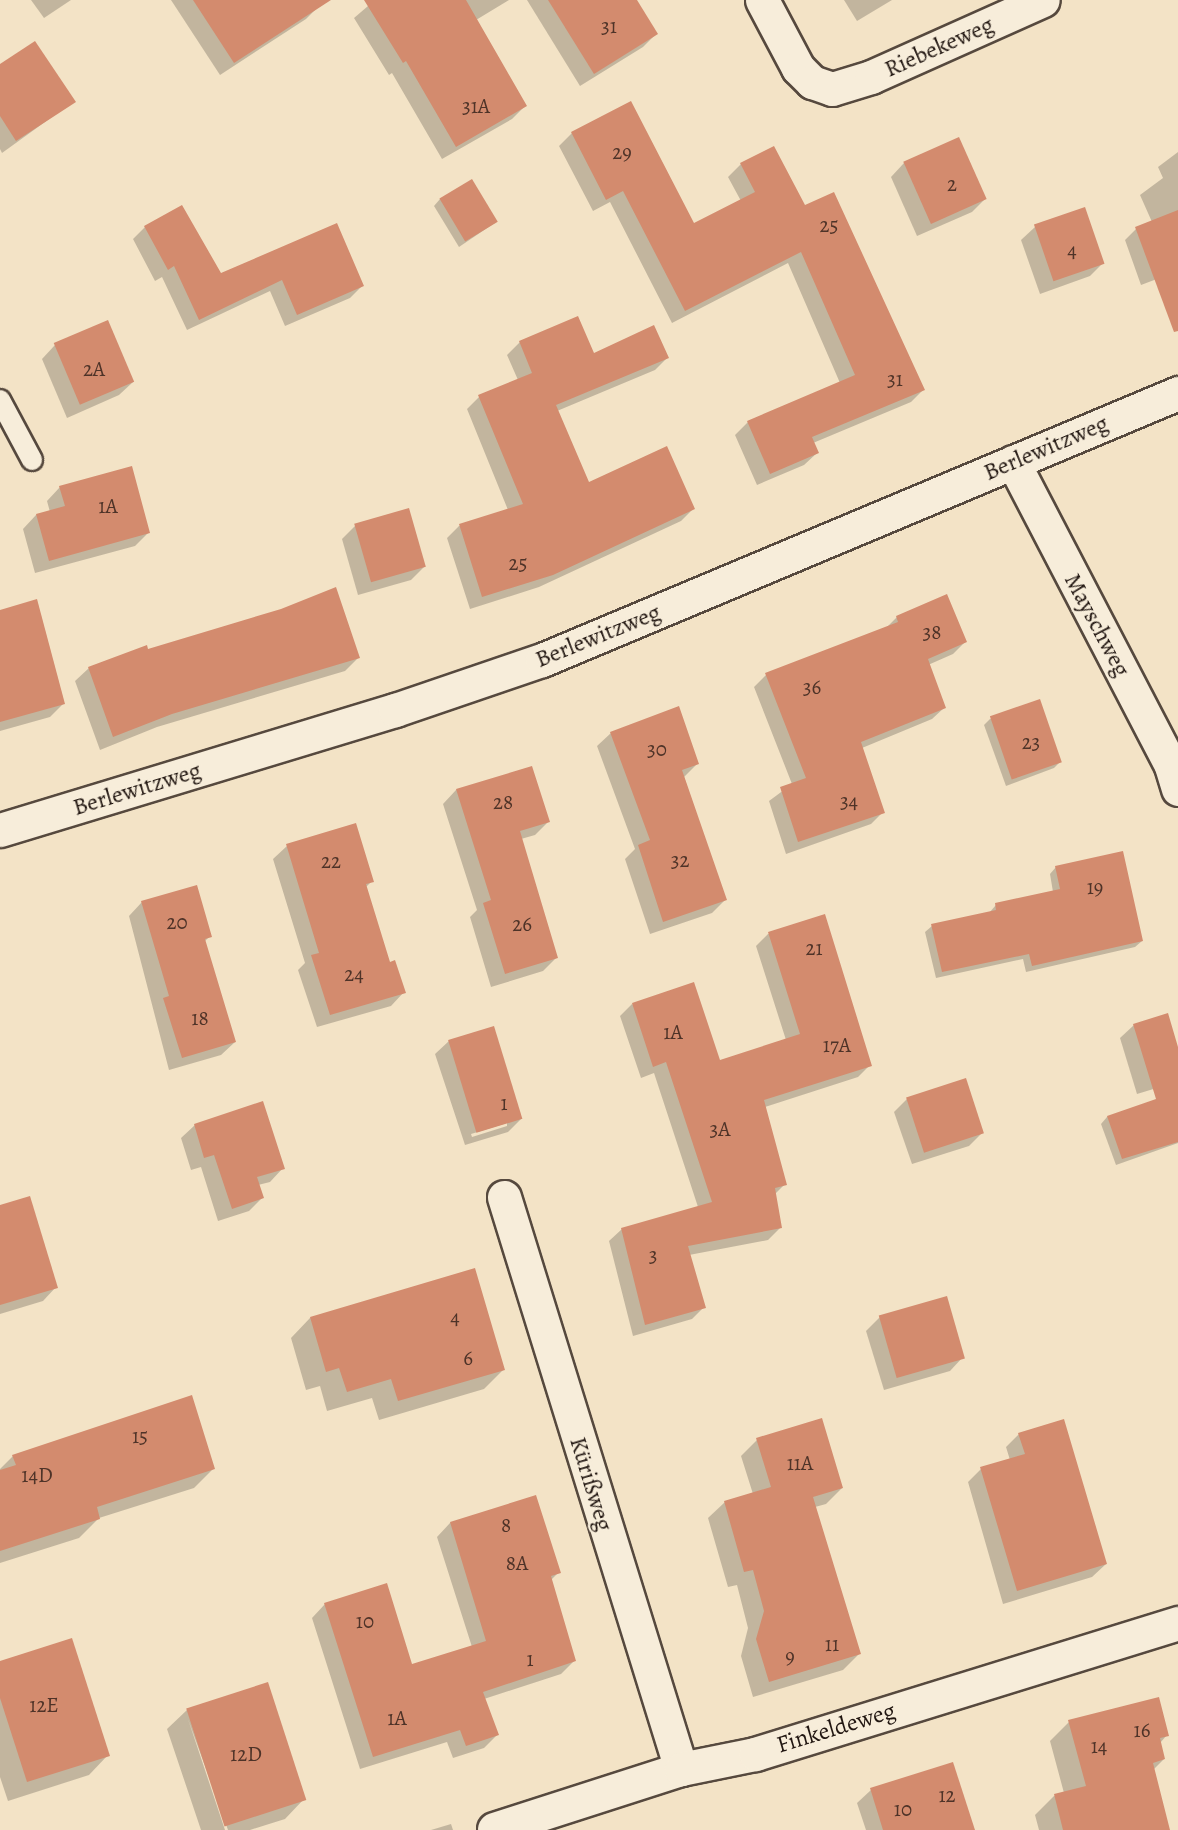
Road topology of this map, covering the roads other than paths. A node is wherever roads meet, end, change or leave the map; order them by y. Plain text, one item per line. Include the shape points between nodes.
1 (762, 0) edge
2 (1043, 0) edge
3 (1178, 393) edge
4 (0, 400) edge
5 (33, 460) dead end
6 (1013, 462) junction
7 (1176, 773) edge
8 (0, 830) edge
9 (504, 1197) dead end
10 (1178, 1623) edge
11 (681, 1769) junction
12 (494, 1829) edge

1 - 2 street, Riebekeweg via 798,68 812,82 832,89 871,77
3 - 6 street, Berlewitzweg
4 - 5 lane
6 - 7 street, Mayschweg
6 - 8 street, Berlewitzweg via 542,660 395,710
9 - 11 street, Kürißweg
10 - 11 street, Finkeldeweg via 755,1754
11 - 12 street, Finkeldeweg

